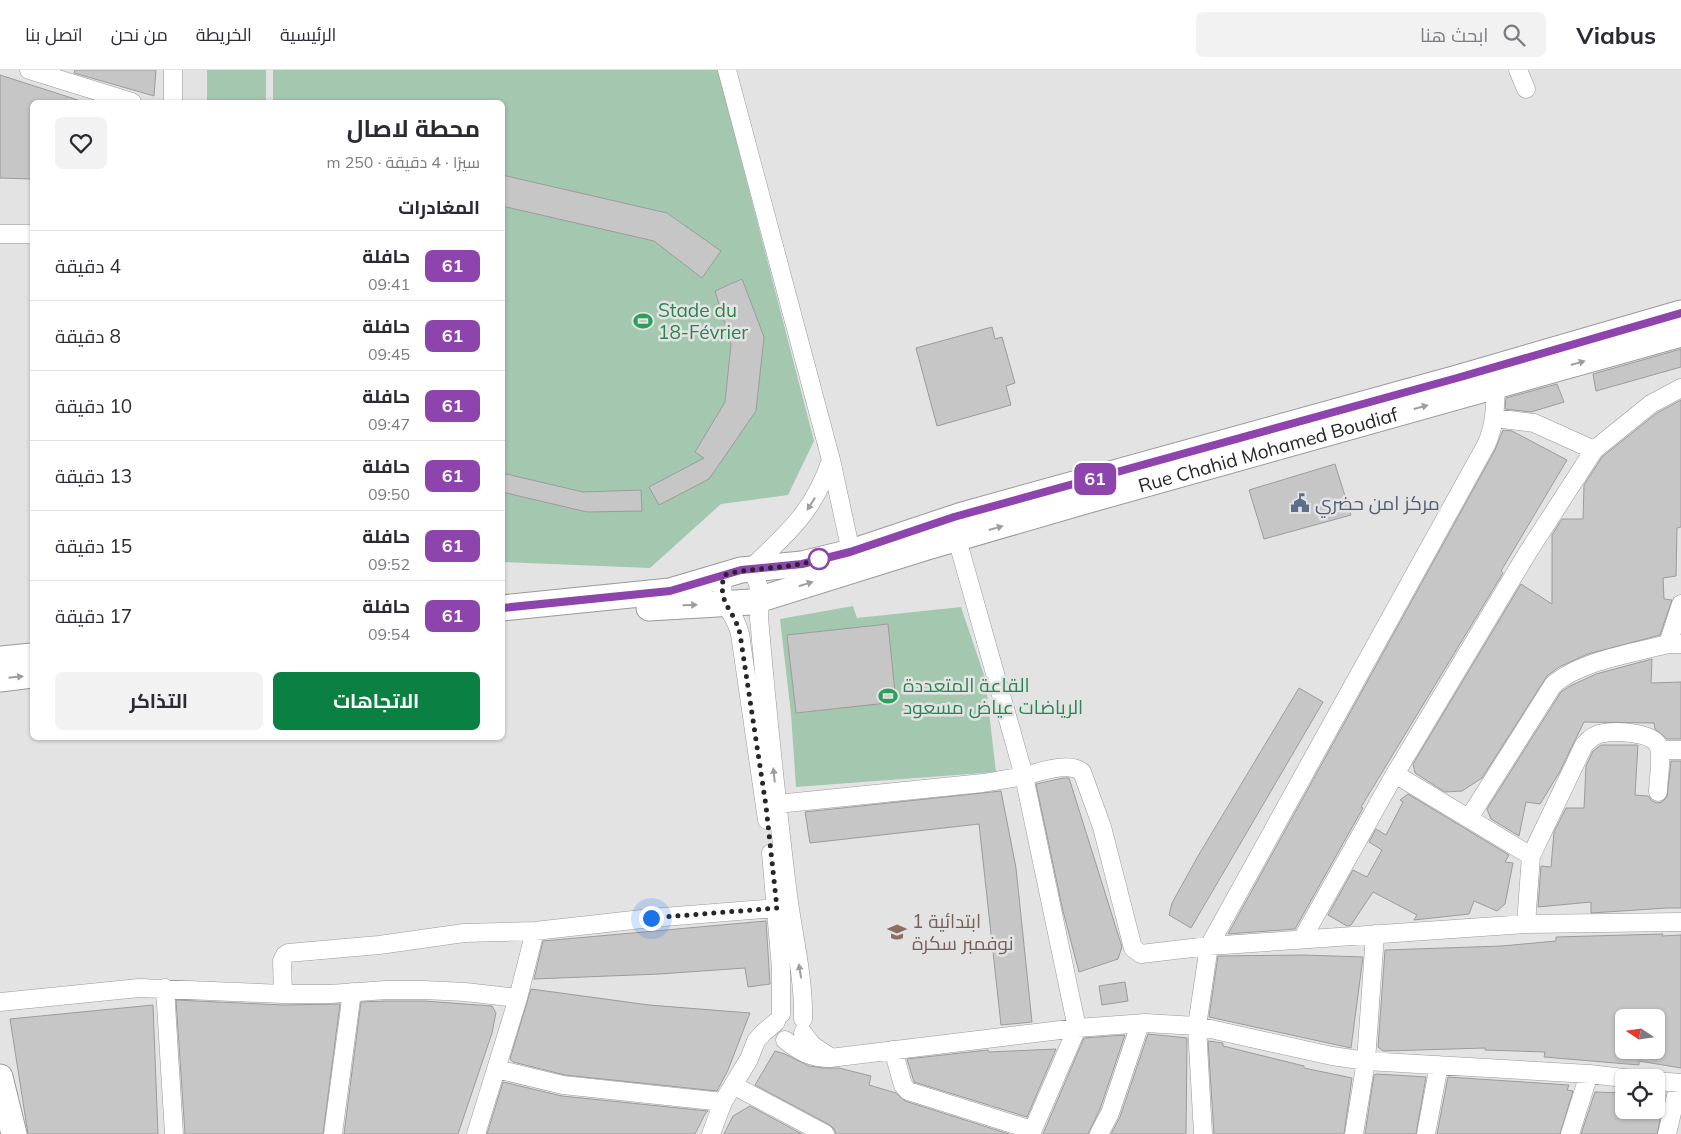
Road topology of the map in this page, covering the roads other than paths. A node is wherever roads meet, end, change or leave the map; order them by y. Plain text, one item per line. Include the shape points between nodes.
1 (29, 70) edge
2 (173, 70) edge
3 (728, 70) edge
4 (1518, 70) edge
5 (1526, 90) dead end
6 (126, 100) edge
7 (173, 100) edge
8 (0, 234) edge
9 (30, 234) edge
10 (1681, 313) edge
11 (1681, 334) edge
12 (1496, 387) junction
13 (1681, 388) edge
14 (1494, 418) junction
15 (1594, 450) junction
16 (831, 460) junction
17 (957, 539) junction
18 (850, 552) junction
19 (750, 568) junction
20 (724, 575) junction
21 (760, 599) junction
22 (1681, 604) edge
23 (726, 605) junction
24 (505, 608) edge
25 (505, 624) edge
26 (1675, 644) edge
27 (30, 656) edge
28 (0, 659) edge
29 (30, 675) edge
30 (0, 679) edge
31 (1660, 750) junction
32 (1681, 750) edge
33 (1395, 774) junction
34 (1024, 776) junction
35 (1658, 792) dead end
36 (777, 804) junction
37 (1469, 818) junction
38 (1531, 856) junction
39 (777, 908) junction
40 (1681, 922) edge
41 (1526, 924) junction
42 (535, 931) junction
43 (1375, 934) junction
44 (1302, 939) junction
45 (1209, 946) junction
46 (165, 988) junction
47 (352, 992) junction
48 (283, 994) junction
49 (518, 998) junction
50 (0, 1002) edge
51 (1140, 1024) junction
52 (803, 1026) junction
53 (1197, 1026) junction
54 (1077, 1028) junction
55 (781, 1029) junction
56 (893, 1050) junction
57 (830, 1058) junction
58 (1366, 1061) junction
59 (1438, 1066) junction
60 (496, 1069) junction
61 (1589, 1074) junction
62 (0, 1077) edge
63 (1615, 1077) edge
64 (1665, 1082) edge
65 (1680, 1083) edge
66 (732, 1085) junction
67 (724, 1102) junction
68 (1032, 1132) edge
69 (14, 1134) edge
70 (174, 1134) edge
71 (333, 1134) edge
72 (476, 1134) edge
73 (711, 1134) edge
74 (825, 1134) edge
75 (1099, 1134) edge
76 (1203, 1134) edge
77 (1354, 1134) edge
78 (1426, 1134) edge
79 (1570, 1134) edge
80 (1667, 1134) edge

1 - 6 street
2 - 7 street
3 - 16 street
4 - 5 street
8 - 9 street
10 - 18 main road, Rue Chahid Mohamed Boudiaf via 954,517
12 -> 11 main road, Rue Chahid Mohamed Boudiaf
12 - 14 street
17 -> 12 main road, Rue Chahid Mohamed Boudiaf
13 - 15 street via 1651,404
14 - 15 street via 1534,423
14 - 45 street via 1486,445
15 - 33 street via 1528,552
16 - 18 street
16 -> 19 street via 818,493 803,515
21 -> 17 main road, Rue Chahid Mohamed Boudiaf
17 - 34 street
18 - 19 main road, Rue Chahid Mohamed Boudiaf via 802,564
19 - 20 main road, Rue Chahid Mohamed Boudiaf
19 - 21 street via 759,585
20 - 23 street via 722,593
20 - 24 main road, Rue Chahid Mohamed Boudiaf via 670,591
21 - 23 main road, Rue Chahid Mohamed Boudiaf
36 -> 21 street via 759,618
22 - 26 street
25 -> 23 main road, Rue Chahid Mohamed Boudiaf via 665,607
23 - 39 street via 740,634 766,806
26 - 37 street via 1582,667 1562,676 1553,685
27 - 28 main road
30 -> 29 main road
31 - 32 street
31 - 35 street
31 - 38 street via 1650,737 1638,734 1604,733 1589,740
33 - 37 street
33 - 44 street
34 - 36 street
34 - 45 street via 1067,766 1082,772 1102,827 1135,950 1145,954
34 - 54 street
52 -> 36 street via 802,986
37 - 38 street
38 - 41 street
39 - 42 street
39 - 55 street
40 - 41 street
41 - 43 street
42 - 48 street via 464,933 288,953 282,961
42 - 49 street
43 - 44 street
43 - 58 street
44 - 45 street
45 - 53 street
46 - 48 street
46 - 50 street
46 - 70 street
47 - 48 street
47 - 49 street via 465,992
47 - 71 street
49 - 60 street
51 - 53 street
51 - 54 street
51 - 75 street via 1110,1113
52 - 55 street via 797,1039 789,1041
52 - 55 street via 796,1012 786,1012
52 - 57 street via 812,1045
53 - 58 street
53 - 76 street
54 - 56 street
54 - 68 street
55 - 57 street via 806,1054
55 - 66 street via 759,1037
56 - 57 street
56 - 68 street via 903,1085 908,1091
58 - 59 street
58 - 77 street
59 - 61 street
59 - 78 street
60 - 67 street via 563,1086
60 - 72 street
61 - 63 street
61 - 79 street
62 - 69 main road
64 - 65 street
65 - 80 street
66 - 67 street
66 - 74 street
67 - 73 street

